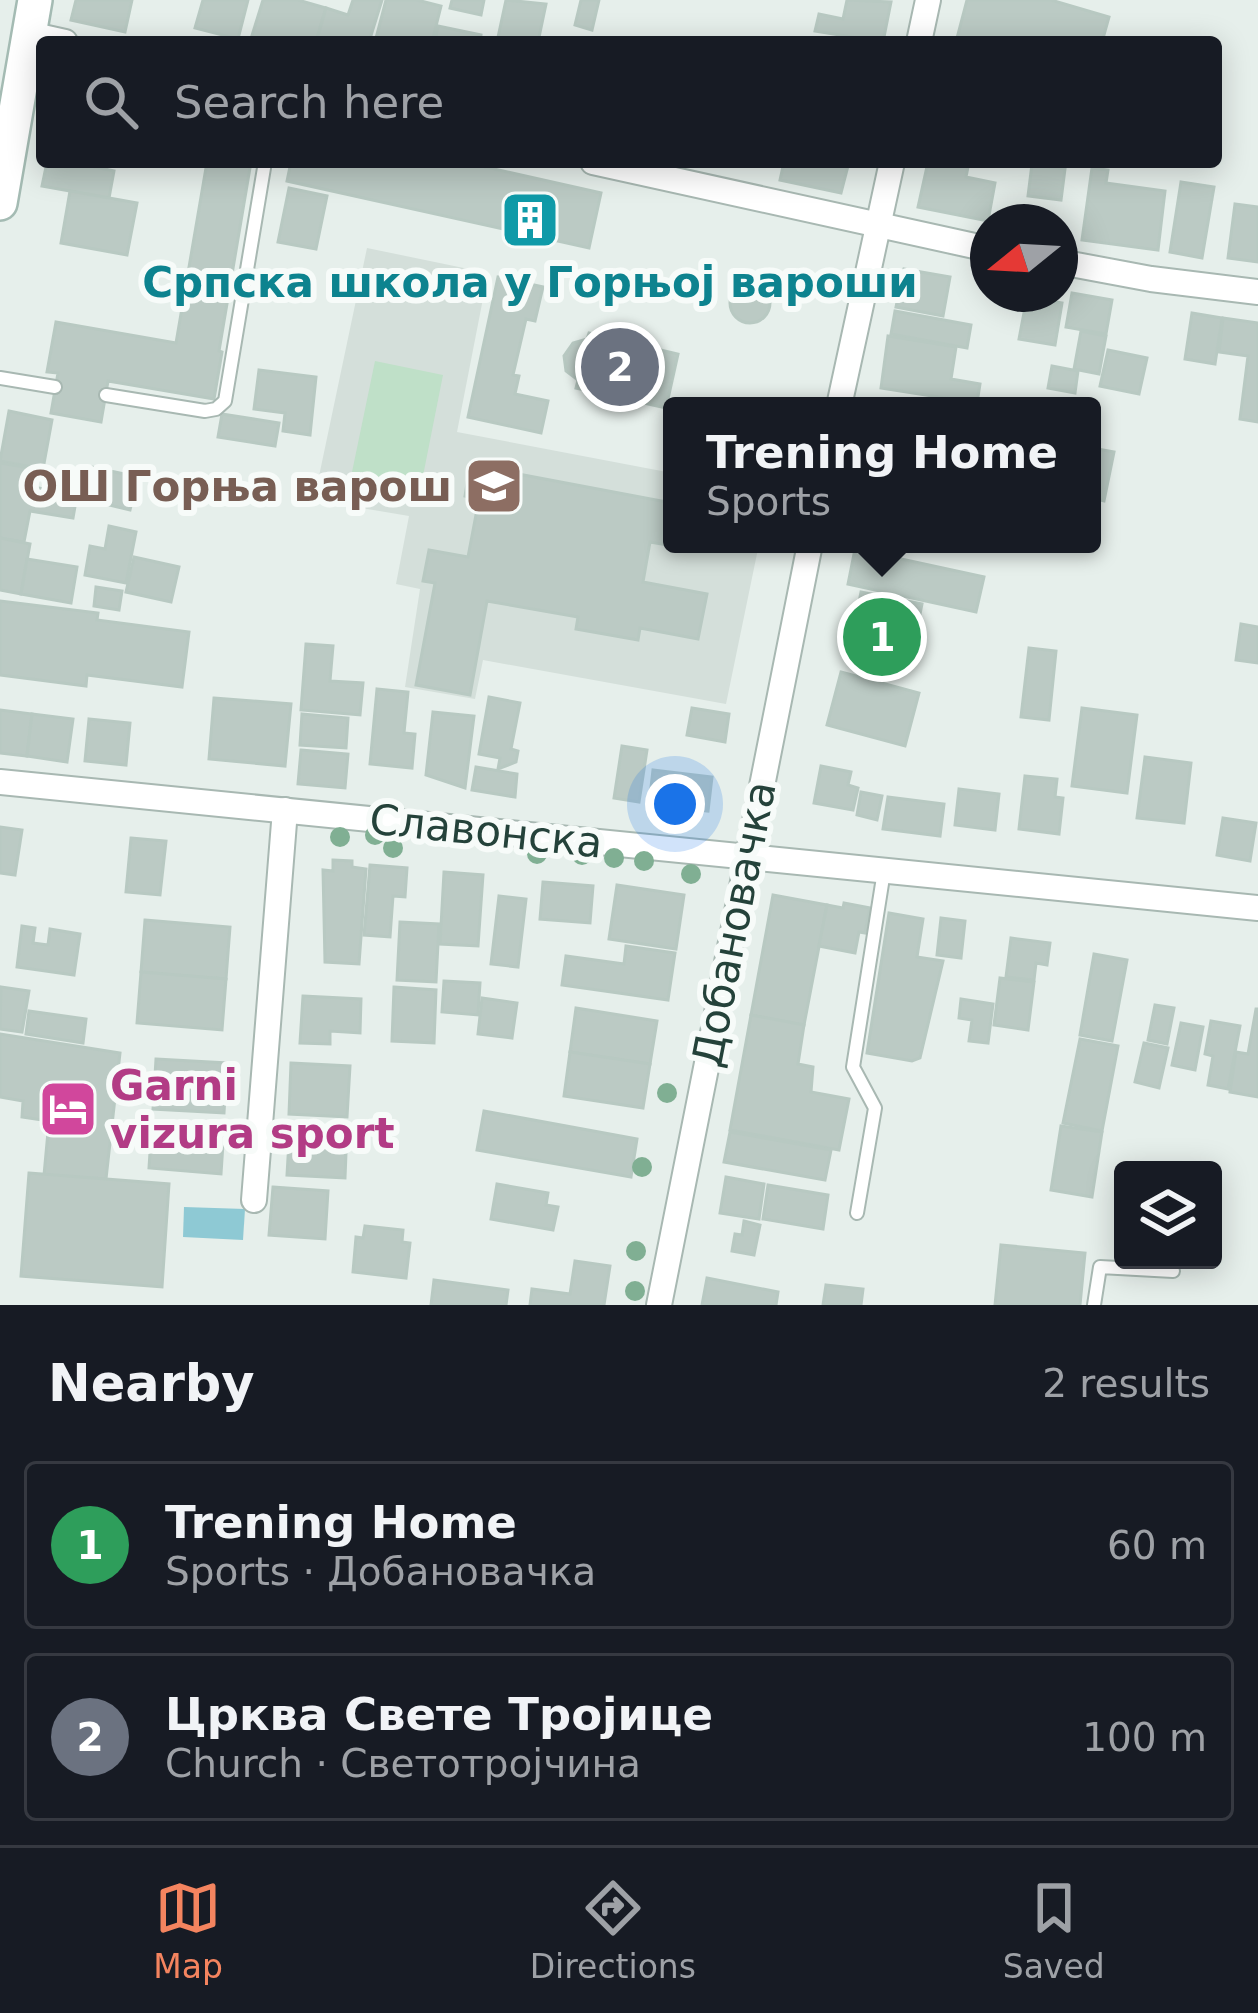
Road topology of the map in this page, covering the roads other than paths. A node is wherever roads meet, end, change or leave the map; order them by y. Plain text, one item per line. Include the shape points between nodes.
1 (35, 0) edge
2 (928, 0) edge
3 (29, 34) junction
4 (38, 36) edge
5 (920, 36) edge
6 (265, 168) edge
7 (619, 168) edge
8 (891, 168) edge
9 (0, 203) edge
10 (878, 227) junction
11 (970, 245) edge
12 (1078, 265) edge
13 (1258, 292) edge
14 (0, 378) edge
15 (55, 387) dead end
16 (106, 395) dead end
17 (841, 397) edge
18 (808, 553) edge
19 (0, 782) edge
20 (285, 810) junction
21 (746, 857) junction
22 (884, 871) junction
23 (1258, 908) edge
24 (254, 1200) dead end
25 (857, 1213) dead end
26 (1173, 1271) dead end
27 (659, 1305) edge
28 (1094, 1305) edge

1 - 3 main road
2 - 5 street
3 - 4 street
3 - 9 main road
6 - 16 lane via 225,400 205,411
7 - 10 street
8 - 10 street
10 - 11 street
10 - 17 street
12 - 13 street
14 - 15 lane
18 - 21 street, Добановачка
19 - 20 street, Славонска
20 - 21 street, Славонска
20 - 24 street
21 - 22 street, Славонска
21 - 27 street, Добановачка
22 - 23 street, Славонска
22 - 25 lane via 853,1067 874,1108
26 - 28 lane via 1106,1265

